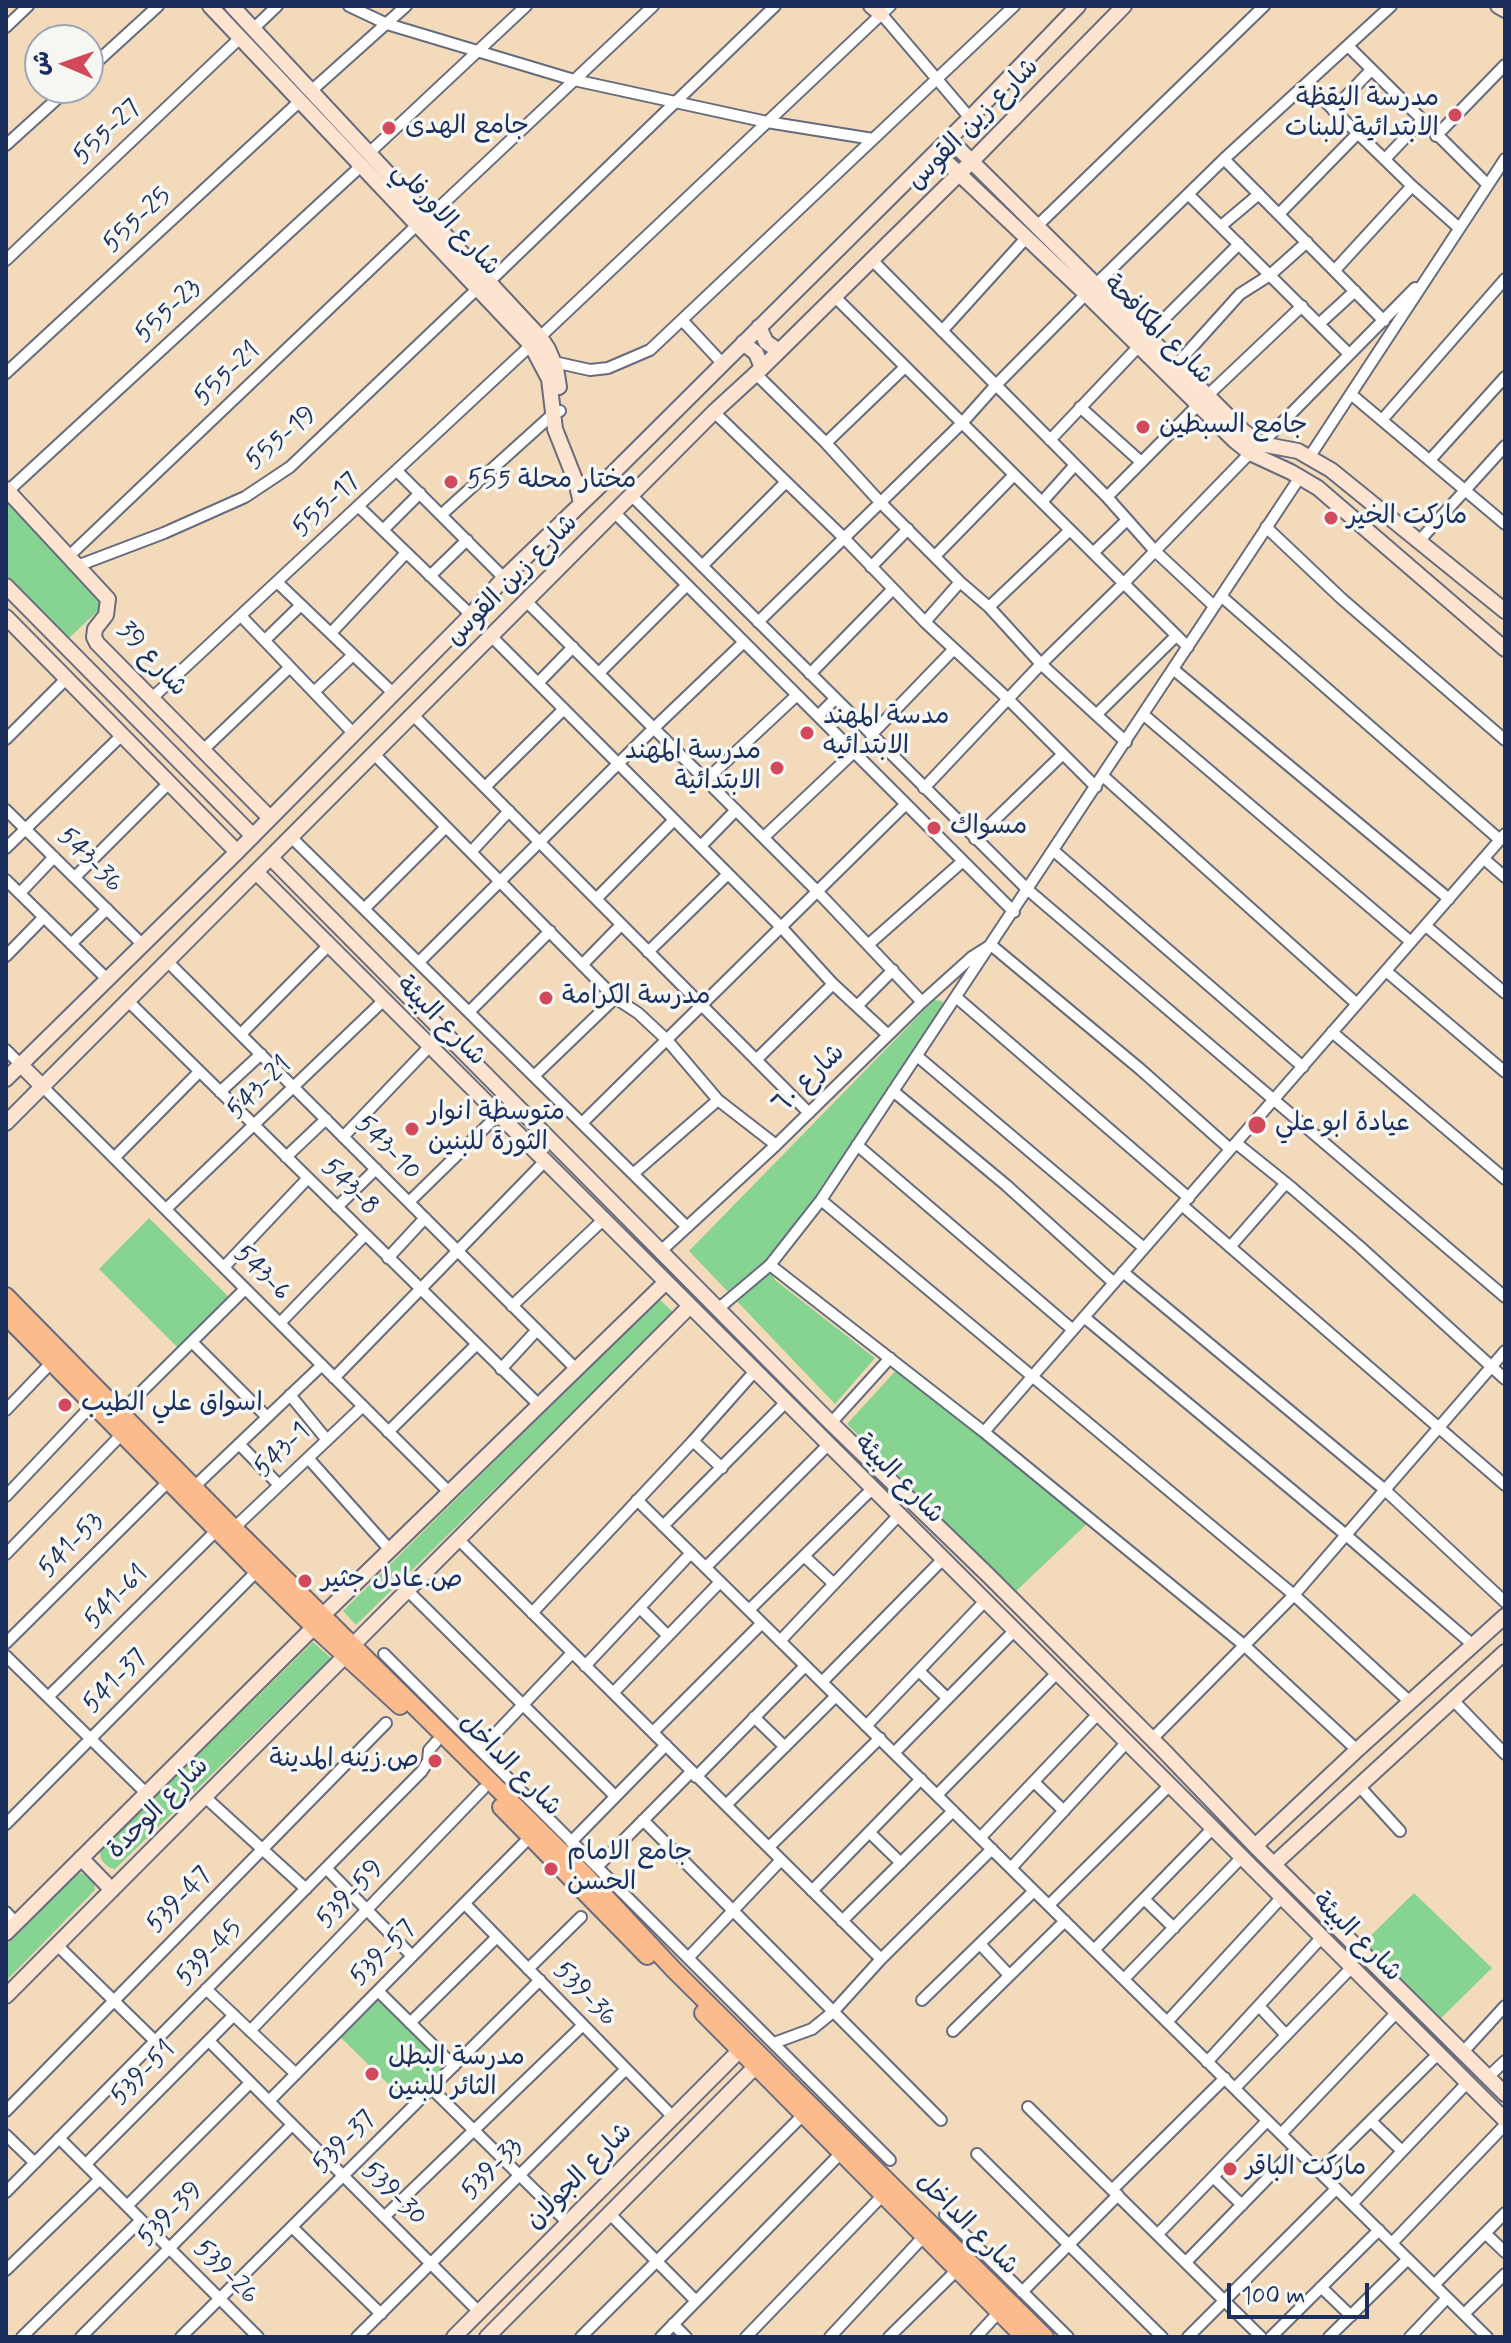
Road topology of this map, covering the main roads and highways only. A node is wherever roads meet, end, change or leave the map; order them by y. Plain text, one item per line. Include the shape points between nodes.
1 (6, 1296) edge
2 (7, 1320) edge
3 (225, 1529) junction
4 (318, 1622) junction
5 (445, 1734) junction
6 (1024, 2337) edge
7 (1045, 2337) edge

1 - 3 main road, شارع الداخل via 194,1487
2 - 3 main road, شارع الداخل via 169,1481
3 - 4 main road, شارع الداخل
3 - 4 main road, شارع الداخل via 257,1571
4 - 5 main road, شارع الداخل
5 - 6 main road, شارع الداخل via 483,1789
5 - 7 main road, شارع الداخل via 674,1970

